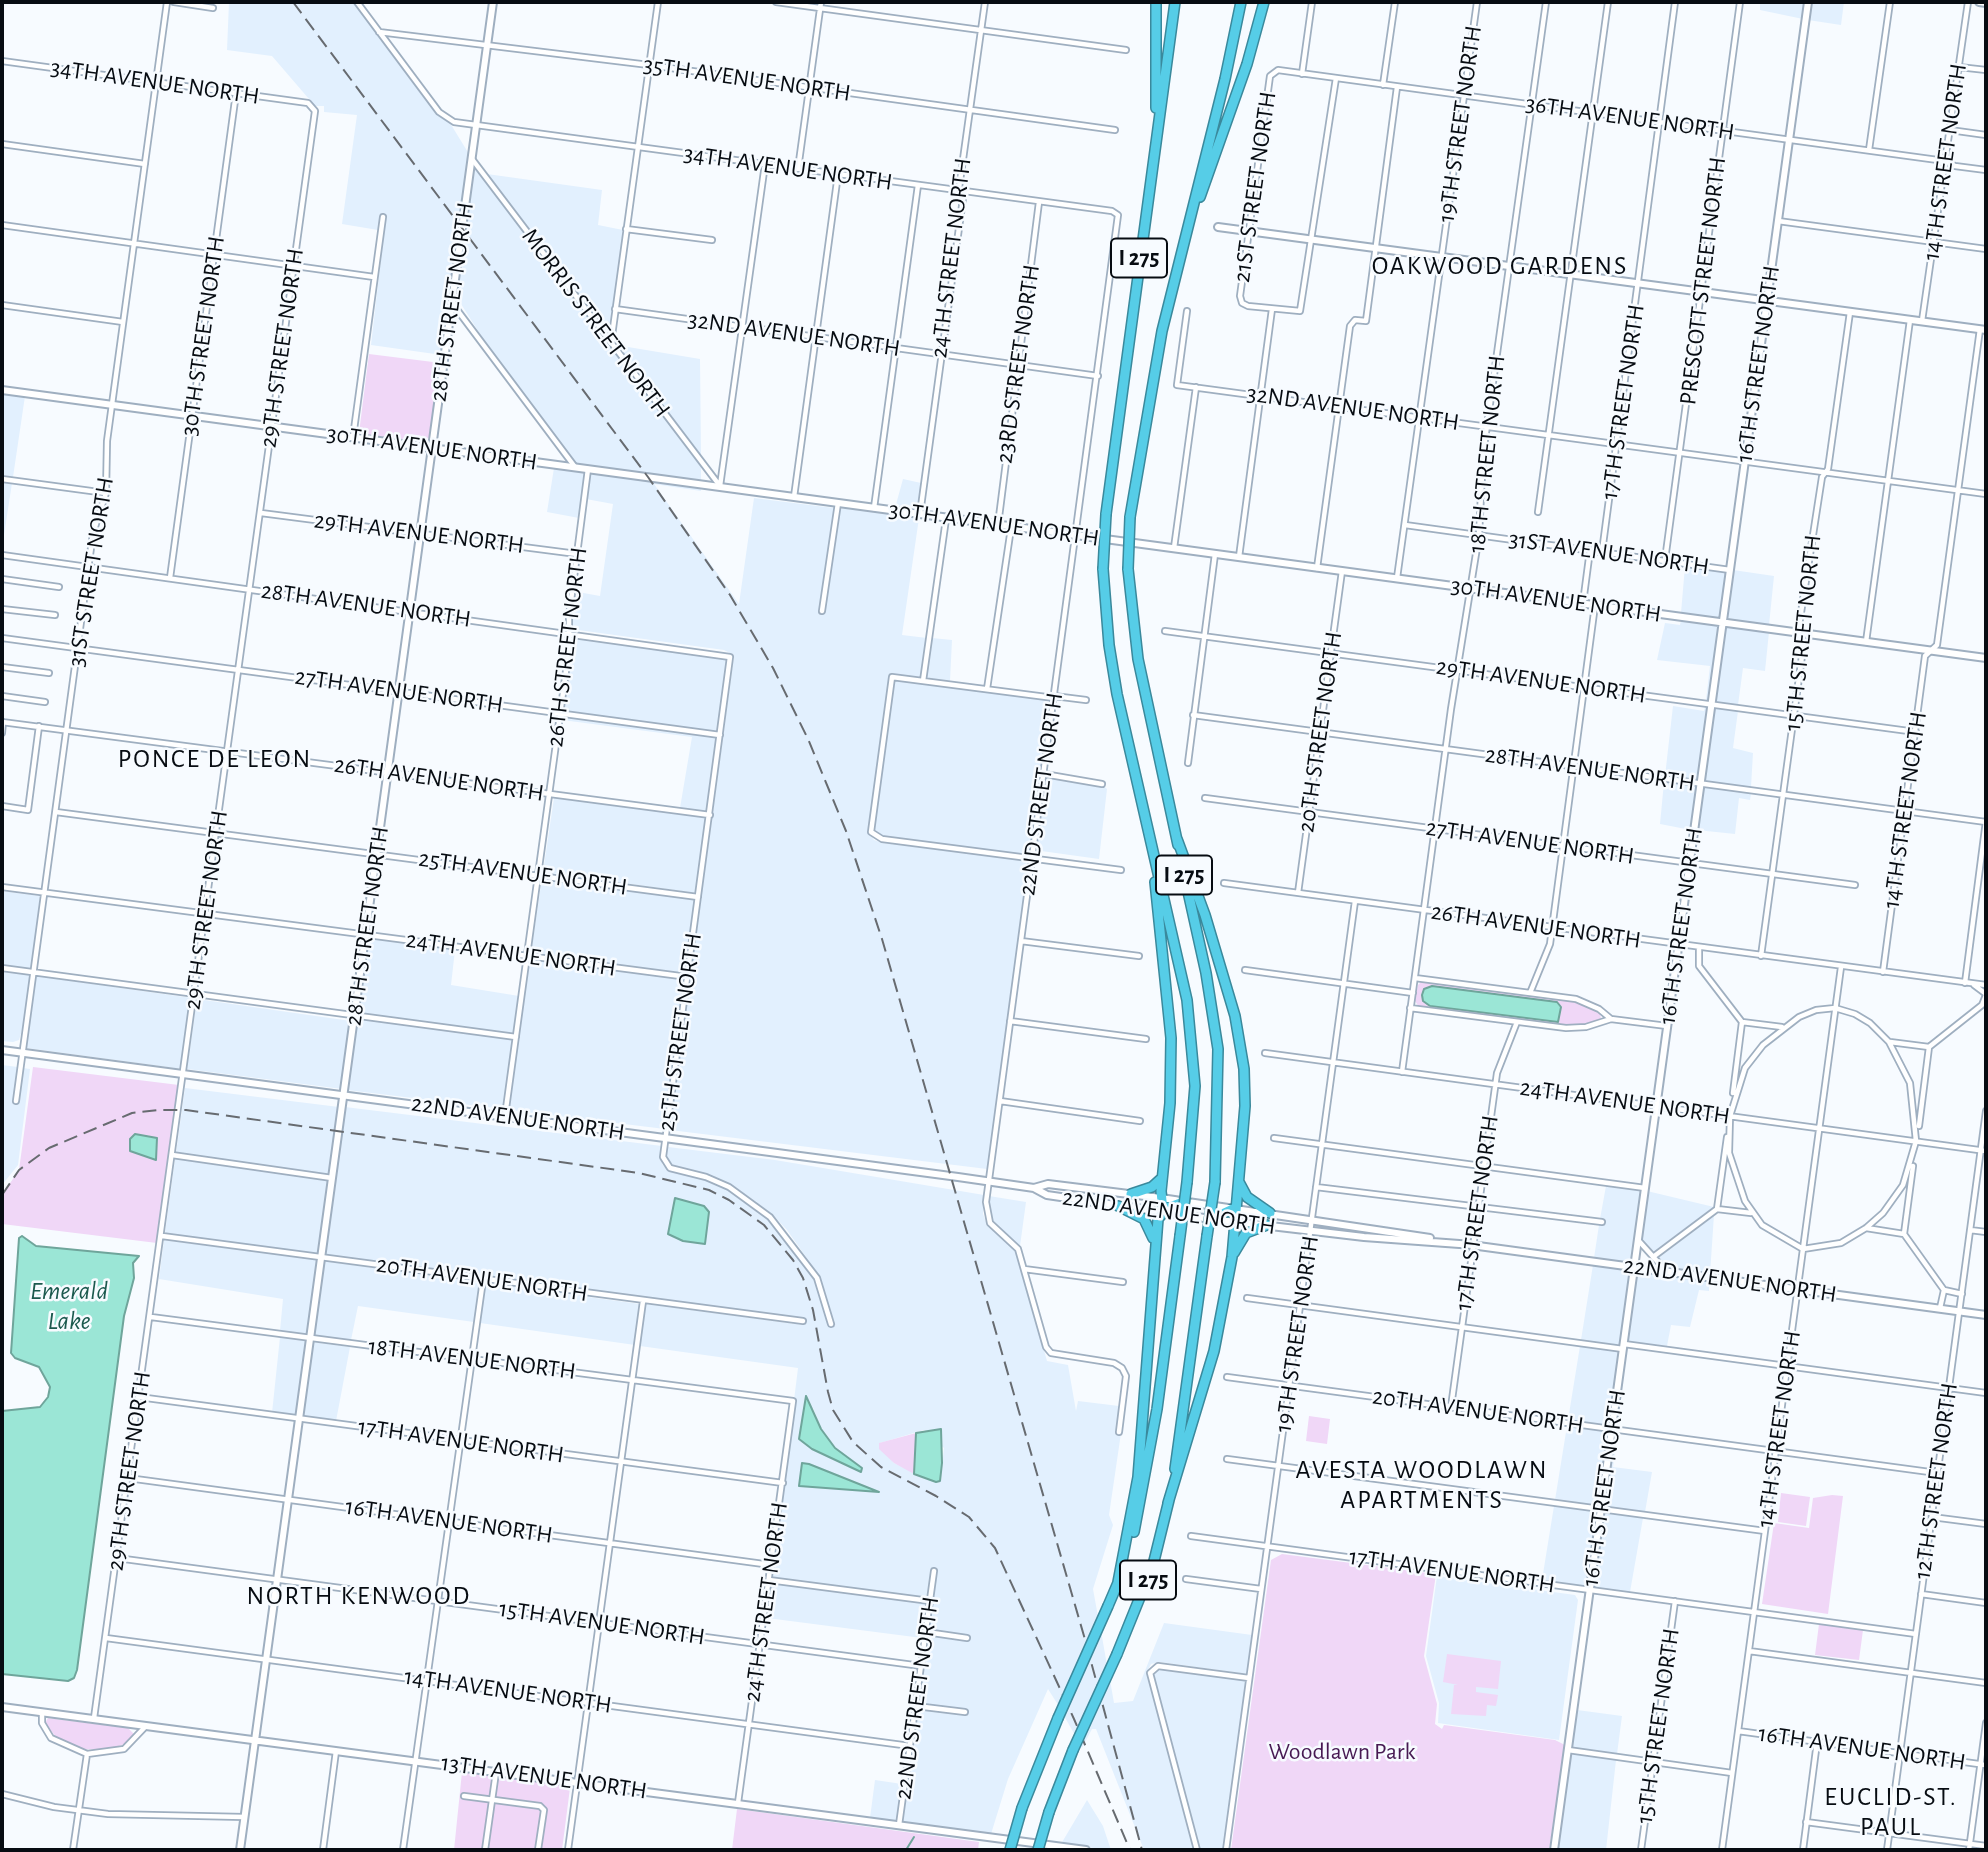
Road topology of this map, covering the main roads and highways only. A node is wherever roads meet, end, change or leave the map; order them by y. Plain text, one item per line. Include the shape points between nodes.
1 (1156, 2) edge
2 (1175, 2) edge
3 (1241, 2) edge
4 (1264, 2) edge
5 (1156, 136) junction
6 (1182, 245) junction
7 (1177, 839) junction
8 (1152, 849) junction
9 (1162, 1178) junction
10 (1238, 1181) junction
11 (1131, 1194) road end
12 (1186, 1201) road end
13 (1118, 1206) road end
14 (1235, 1208) junction
15 (1163, 1211) junction
16 (1270, 1213) road end
17 (1211, 1219) road end
18 (1266, 1225) road end
19 (1155, 1244) junction
20 (1232, 1257) junction
21 (1168, 1503) junction
22 (1118, 1582) junction
23 (1010, 1850) edge
24 (1038, 1850) edge

1 - 5 highway
2 - 5 highway, I 275
3 - 6 highway, I 275
4 - 6 highway via 1247,64
5 - 8 highway, I 275, bridge via 1106,514 1103,569 1108,645
6 - 7 highway, I 275, bridge via 1153,370 1130,517 1128,569 1139,659
7 - 10 highway via 1235,1016 1245,1106
7 - 21 highway, I 275, bridge via 1219,1049 1215,1182
8 - 9 highway via 1171,1038
8 - 22 highway, I 275, bridge via 1192,1041 1194,1131 1149,1459
9 - 11 highway
9 - 15 highway
10 - 14 highway
10 - 16 highway via 1247,1197
12 - 15 highway
13 - 19 highway via 1148,1223
14 - 17 highway
14 - 20 highway
15 - 19 highway via 1157,1219
18 - 20 highway via 1241,1239
19 - 22 highway via 1138,1478
20 - 21 highway via 1208,1378
21 - 24 highway, I 275, bridge via 1153,1565 1073,1750
22 - 23 highway, I 275, bridge via 1058,1718

